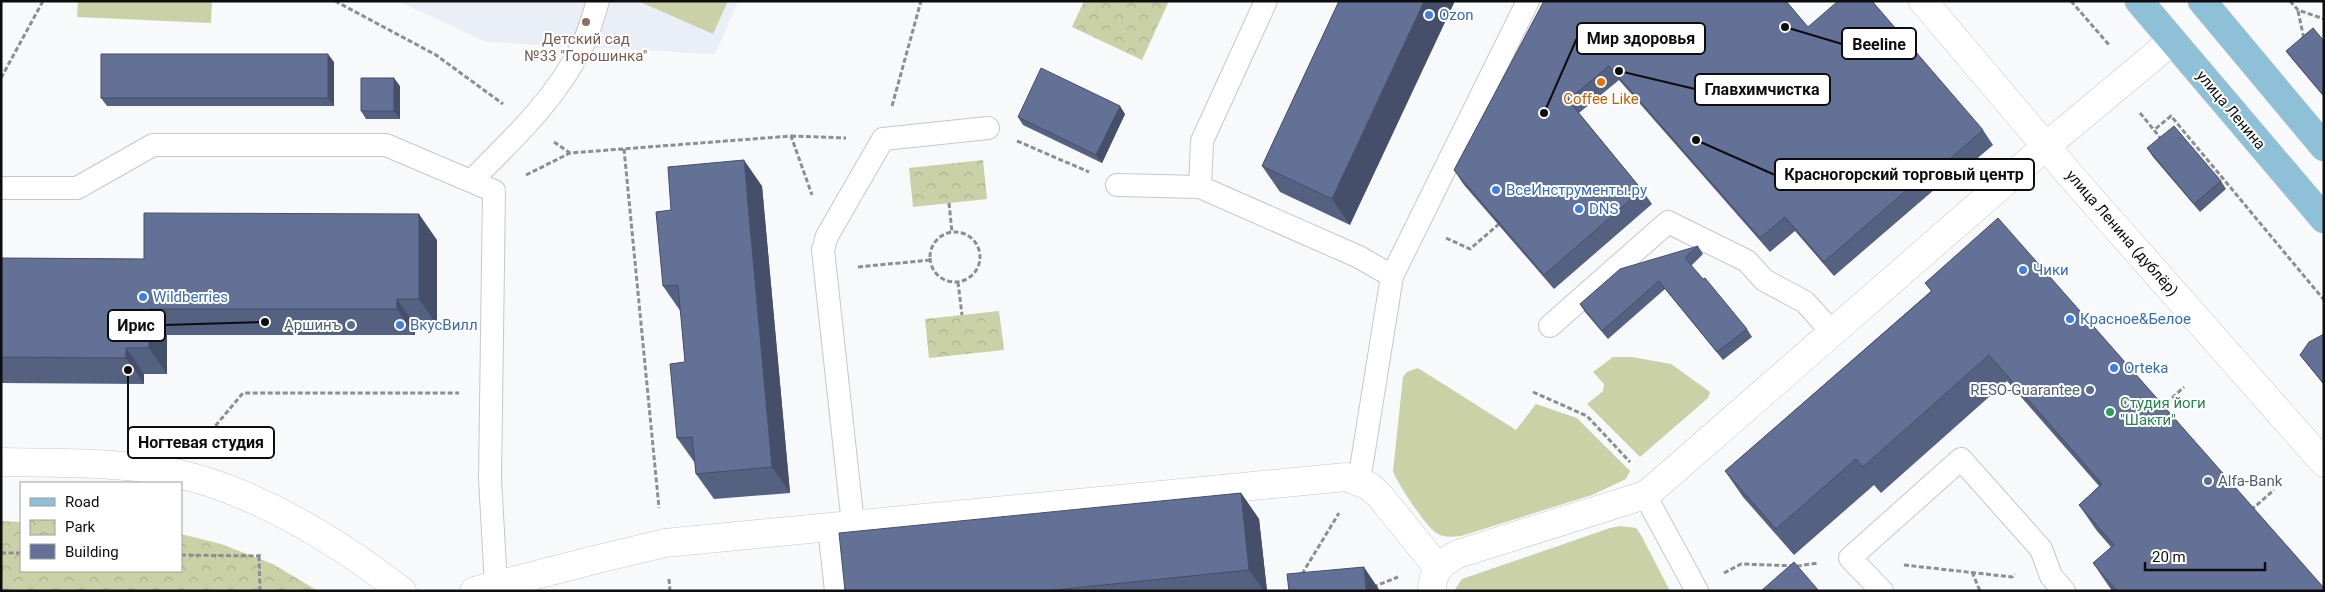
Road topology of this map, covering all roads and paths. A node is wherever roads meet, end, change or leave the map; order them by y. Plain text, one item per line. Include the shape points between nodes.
1 (42, 1) edge
2 (334, 1) edge
3 (598, 1) edge
4 (921, 1) edge
5 (1266, 1) edge
6 (1528, 1) edge
7 (1923, 1) edge
8 (2139, 1) edge
9 (2202, 1) edge
10 (2290, 1) edge
11 (2298, 10) junction
12 (2324, 19) edge
13 (2172, 41) junction
14 (2305, 48) edge
15 (1, 78) edge
16 (528, 123) junction
17 (988, 128) joint
18 (792, 136) junction
19 (883, 139) junction
20 (2166, 145) edge
21 (2046, 146) junction
22 (2324, 147) edge
23 (624, 149) junction
24 (570, 153) junction
25 (471, 181) junction
26 (1117, 185) joint
27 (1200, 187) junction
28 (1, 188) edge
29 (494, 191) junction
30 (949, 204) dead end
31 (2324, 219) edge
32 (1418, 224) junction
33 (1499, 224) edge
34 (952, 232) junction
35 (826, 236) junction
36 (930, 260) junction
37 (825, 270) junction
38 (1392, 276) junction
39 (958, 282) junction
40 (2324, 300) edge
41 (962, 315) dead end
42 (1550, 326) dead end
43 (1832, 332) junction
44 (2184, 387) dead end
45 (1533, 392) dead end
46 (492, 393) junction
47 (2161, 408) edge
48 (201, 443) dead end
49 (1, 462) edge
50 (2324, 463) edge
51 (1359, 481) junction
52 (2274, 490) dead end
53 (1649, 491) junction
54 (2251, 511) edge
55 (841, 526) junction
56 (665, 543) junction
57 (2041, 549) junction
58 (1, 553) edge
59 (20, 553) edge
60 (182, 555) edge
61 (1850, 558) junction
62 (1972, 572) junction
63 (1434, 574) edge
64 (1297, 582) edge
65 (1367, 587) edge
66 (485, 588) edge
67 (1696, 589) edge
68 (260, 591) edge
69 (402, 591) edge
70 (670, 591) edge
71 (836, 591) edge
72 (1882, 591) edge
73 (1980, 591) edge
74 (2064, 591) edge

1 - 15 path
2 - 16 path via 436,56
3 - 16 lane via 582,48
4 - 19 path
5 - 27 lane via 1202,140
6 - 32 lane
7 - 21 street, улица Ленина (дублёр)
8 - 13 main road, улица Ленина
9 - 22 main road
10 - 11 path
11 - 12 path
11 - 14 path
13 - 21 street
13 - 31 main road, улица Ленина
16 - 24 path
16 - 25 lane
17 - 19 lane
17 - 26 path
18 - 19 path
18 - 23 path
18 - 35 path
19 - 35 lane
20 - 40 path via 2154,130 2170,116
21 - 43 street
21 - 50 street, улица Ленина (дублёр)
23 - 24 path
23 - 56 path via 657,493
24 - 29 path
25 - 28 lane via 386,145 153,145 78,188
25 - 29 lane
26 - 27 lane
27 - 38 lane via 1359,257
29 - 46 lane
30 - 34 path
32 - 33 path via 1470,249
32 - 38 lane
34 - 36 path via 935,241
34 - 39 path via 962,232 971,237 978,244 980,254 980,264 975,272
35 - 37 lane via 823,250
36 - 37 path
36 - 39 path via 939,276
37 - 55 lane
38 - 51 lane
39 - 41 path
42 - 43 lane via 1668,222 1747,261 1764,280 1806,302
43 - 53 street
44 - 47 path
45 - 53 path via 1586,416
46 - 48 path via 243,393
46 - 66 lane
49 - 69 street via 146,468 204,481 292,518
51 - 55 street via 1332,477
51 - 63 street via 1380,496
51 - 64 path
52 - 54 path
53 - 63 street via 1458,554
53 - 67 lane
55 - 56 street
55 - 71 lane
56 - 66 street
56 - 70 path
57 - 61 lane via 1961,459
57 - 62 path via 2012,577
57 - 74 lane via 2051,576
58 - 59 path
60 - 68 path via 260,555
61 - 62 path
61 - 67 path via 1798,566 1741,564
61 - 72 lane
62 - 73 path
63 - 65 path

